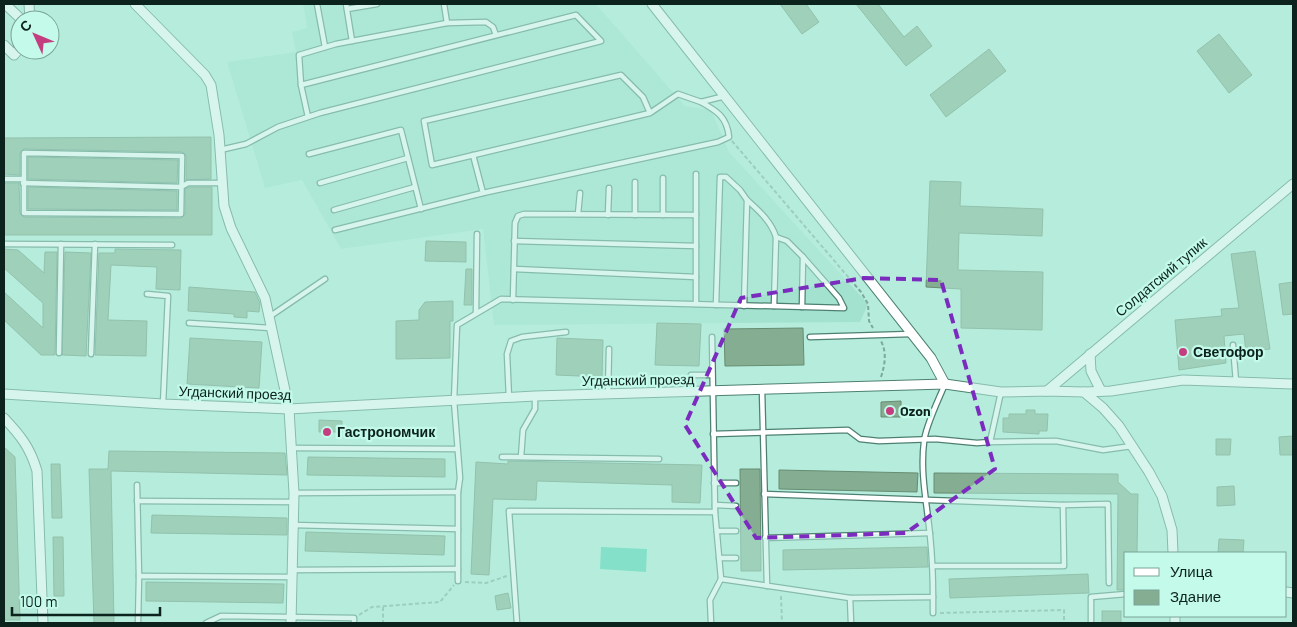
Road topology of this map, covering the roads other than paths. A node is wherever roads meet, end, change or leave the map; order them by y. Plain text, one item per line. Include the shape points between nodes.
1 (135, 4) edge
2 (317, 4) edge
3 (376, 4) edge
4 (444, 4) edge
5 (652, 4) edge
6 (347, 6) edge
7 (447, 23) junction
8 (496, 35) junction
9 (352, 41) junction
10 (325, 47) junction
11 (301, 85) junction
12 (724, 96) junction
13 (701, 102) junction
14 (650, 113) junction
15 (308, 117) junction
16 (220, 150) junction
17 (309, 154) dead end
18 (474, 155) junction
19 (408, 158) junction
20 (696, 174) dead end
21 (663, 178) dead end
22 (4, 179) edge
23 (23, 181) junction
24 (635, 182) dead end
25 (223, 183) junction
26 (320, 183) dead end
27 (1293, 184) edge
28 (181, 187) junction
29 (415, 187) junction
30 (610, 188) dead end
31 (483, 193) junction
32 (580, 193) dead end
33 (747, 200) junction
34 (421, 209) junction
35 (334, 210) dead end
36 (578, 214) junction
37 (608, 214) junction
38 (635, 215) junction
39 (662, 215) junction
40 (696, 215) junction
41 (335, 230) dead end
42 (477, 234) dead end
43 (776, 237) junction
44 (514, 241) junction
45 (4, 244) edge
46 (61, 244) junction
47 (95, 244) junction
48 (172, 245) dead end
49 (696, 246) junction
50 (803, 257) junction
51 (514, 269) junction
52 (696, 277) junction
53 (325, 279) dead end
54 (147, 294) dead end
55 (513, 300) junction
56 (696, 304) junction
57 (716, 305) junction
58 (744, 306) junction
59 (774, 306) junction
60 (802, 307) junction
61 (476, 313) junction
62 (269, 317) junction
63 (189, 323) dead end
64 (271, 328) junction
65 (566, 332) dead end
66 (912, 334) junction
67 (712, 337) dead end
68 (810, 337) dead end
69 (1233, 345) dead end
70 (609, 349) dead end
71 (59, 353) dead end
72 (91, 354) dead end
73 (1090, 354) junction
74 (691, 375) dead end
75 (712, 375) junction
76 (1236, 382) junction
77 (945, 384) junction
78 (1293, 384) edge
79 (762, 390) junction
80 (1047, 391) junction
81 (1101, 391) junction
82 (712, 392) junction
83 (1001, 392) junction
84 (1084, 392) junction
85 (4, 394) edge
86 (608, 394) junction
87 (535, 396) junction
88 (509, 398) junction
89 (454, 401) junction
90 (163, 404) junction
91 (289, 409) junction
92 (4, 418) edge
93 (763, 432) junction
94 (713, 434) junction
95 (924, 440) junction
96 (990, 442) junction
97 (1132, 446) junction
98 (291, 448) junction
99 (457, 449) junction
100 (502, 457) dead end
101 (521, 457) junction
102 (659, 459) dead end
103 (736, 483) dead end
104 (714, 484) junction
105 (137, 485) dead end
106 (458, 492) junction
107 (764, 494) junction
108 (294, 498) junction
109 (924, 500) junction
110 (137, 501) junction
111 (715, 504) junction
112 (1063, 505) junction
113 (736, 506) dead end
114 (715, 512) junction
115 (293, 525) junction
116 (458, 529) junction
117 (717, 531) junction
118 (736, 531) dead end
119 (930, 534) junction
120 (765, 538) junction
121 (1173, 552) edge
122 (719, 558) junction
123 (736, 558) dead end
124 (932, 566) junction
125 (458, 569) junction
126 (292, 574) junction
127 (139, 576) junction
128 (721, 579) junction
129 (458, 581) road end
130 (1109, 582) dead end
131 (767, 586) junction
132 (1124, 594) edge
133 (933, 597) junction
134 (850, 598) junction
135 (933, 613) road end
136 (278, 616) junction
137 (291, 620) edge
138 (354, 621) edge
139 (43, 623) edge
140 (138, 623) edge
141 (206, 623) edge
142 (278, 623) edge
143 (517, 623) edge
144 (711, 623) edge
145 (851, 623) edge
146 (1091, 623) edge

1 - 16 street via 205,76 212,91
2 - 10 lane
3 - 6 lane
4 - 7 lane
5 - 12 street
6 - 9 lane
7 - 8 lane via 486,22
7 - 9 lane
8 - 11 lane
8 - 15 lane via 576,14 601,41
9 - 10 lane
10 - 11 lane via 299,55
11 - 15 lane
12 - 13 lane
12 - 66 street
13 - 14 lane via 678,94
13 - 31 lane via 718,111 728,125 729,137
14 - 18 lane
14 - 18 lane via 643,96 621,75 424,121 432,165
15 - 16 lane via 278,127 246,144
16 - 25 street
17 - 19 lane via 401,130
18 - 31 lane
19 - 26 lane
19 - 29 lane
20 - 40 lane
21 - 39 lane
22 - 23 lane
23 - 28 lane
23 - 28 lane via 24,213 181,214
23 - 28 lane via 24,153 182,156
24 - 38 lane
25 - 28 lane via 188,182
25 - 62 street via 224,206 265,298
27 - 73 street, Солдатский тупик
29 - 34 lane
29 - 35 lane
30 - 37 lane
31 - 34 lane
32 - 36 lane
33 - 43 lane via 773,228
33 - 57 lane via 726,177 720,177
33 - 58 lane
34 - 41 lane
36 - 37 lane
36 - 44 lane via 518,216
37 - 38 lane
38 - 39 lane
39 - 40 lane
40 - 49 lane
42 - 61 lane
43 - 50 lane via 787,241
43 - 59 lane
44 - 49 lane
44 - 51 lane
45 - 46 lane
46 - 47 lane
46 - 71 lane
47 - 48 lane
47 - 72 lane
49 - 52 lane
50 - 60 lane
50 - 60 lane via 844,308
51 - 52 lane
51 - 55 lane
52 - 56 lane
53 - 62 lane
54 - 90 lane via 168,296
55 - 56 lane
55 - 61 lane via 501,299
56 - 57 lane
57 - 58 lane
58 - 59 lane
59 - 60 lane
61 - 89 lane via 457,325
62 - 64 street
63 - 64 lane
64 - 91 street
65 - 88 lane via 511,341 507,354
66 - 68 lane
66 - 77 street via 931,358
67 - 75 lane
69 - 76 lane
70 - 86 lane
73 - 80 street, Солдатский тупик
73 - 81 street via 1091,371
74 - 75 lane
75 - 82 lane
76 - 78 street, Угданский проезд
76 - 81 street, Угданский проезд via 1183,380
77 - 79 street, Угданский проезд
77 - 83 street, Угданский проезд
77 - 95 lane
79 - 82 street, Угданский проезд
79 - 93 lane
80 - 83 street, Угданский проезд
80 - 84 street, Угданский проезд
81 - 84 street, Угданский проезд
82 - 86 street, Угданский проезд
82 - 94 lane
83 - 96 lane
84 - 97 street via 1103,408
85 - 90 street, Угданский проезд
86 - 87 street, Угданский проезд
87 - 88 street, Угданский проезд
87 - 101 lane via 536,409 523,430
88 - 89 street, Угданский проезд
89 - 91 street, Угданский проезд
89 - 99 lane
90 - 91 street, Угданский проезд
91 - 98 street
92 - 139 street via 32,454 37,471
93 - 94 lane
93 - 95 lane via 848,430 860,439
93 - 107 lane
94 - 104 lane
95 - 96 lane
95 - 109 lane
96 - 97 lane via 1056,441 1103,450
97 - 121 street via 1162,496 1172,530
98 - 99 lane
98 - 108 street
99 - 106 lane
100 - 101 lane
101 - 102 lane
103 - 104 lane
104 - 111 lane
105 - 110 lane
106 - 108 lane
106 - 116 lane
107 - 109 lane
107 - 120 lane
108 - 110 lane
108 - 115 street
109 - 112 lane
109 - 119 lane
110 - 127 lane
111 - 113 lane
111 - 114 lane
112 - 124 lane via 1064,566
112 - 130 lane via 1108,504
114 - 117 lane
114 - 143 lane via 509,511
115 - 116 lane
115 - 126 street
116 - 125 lane
117 - 118 lane
117 - 122 lane
119 - 120 lane
119 - 124 lane
120 - 131 lane
122 - 123 lane
122 - 128 lane
124 - 133 lane
125 - 126 lane
125 - 129 lane
126 - 127 lane
126 - 137 street
127 - 140 lane
128 - 131 lane
128 - 144 lane via 710,600
131 - 134 lane
132 - 146 lane via 1091,597
133 - 134 lane
133 - 135 lane
134 - 145 lane
136 - 137 lane
136 - 141 lane via 221,616
136 - 142 lane
137 - 138 lane

